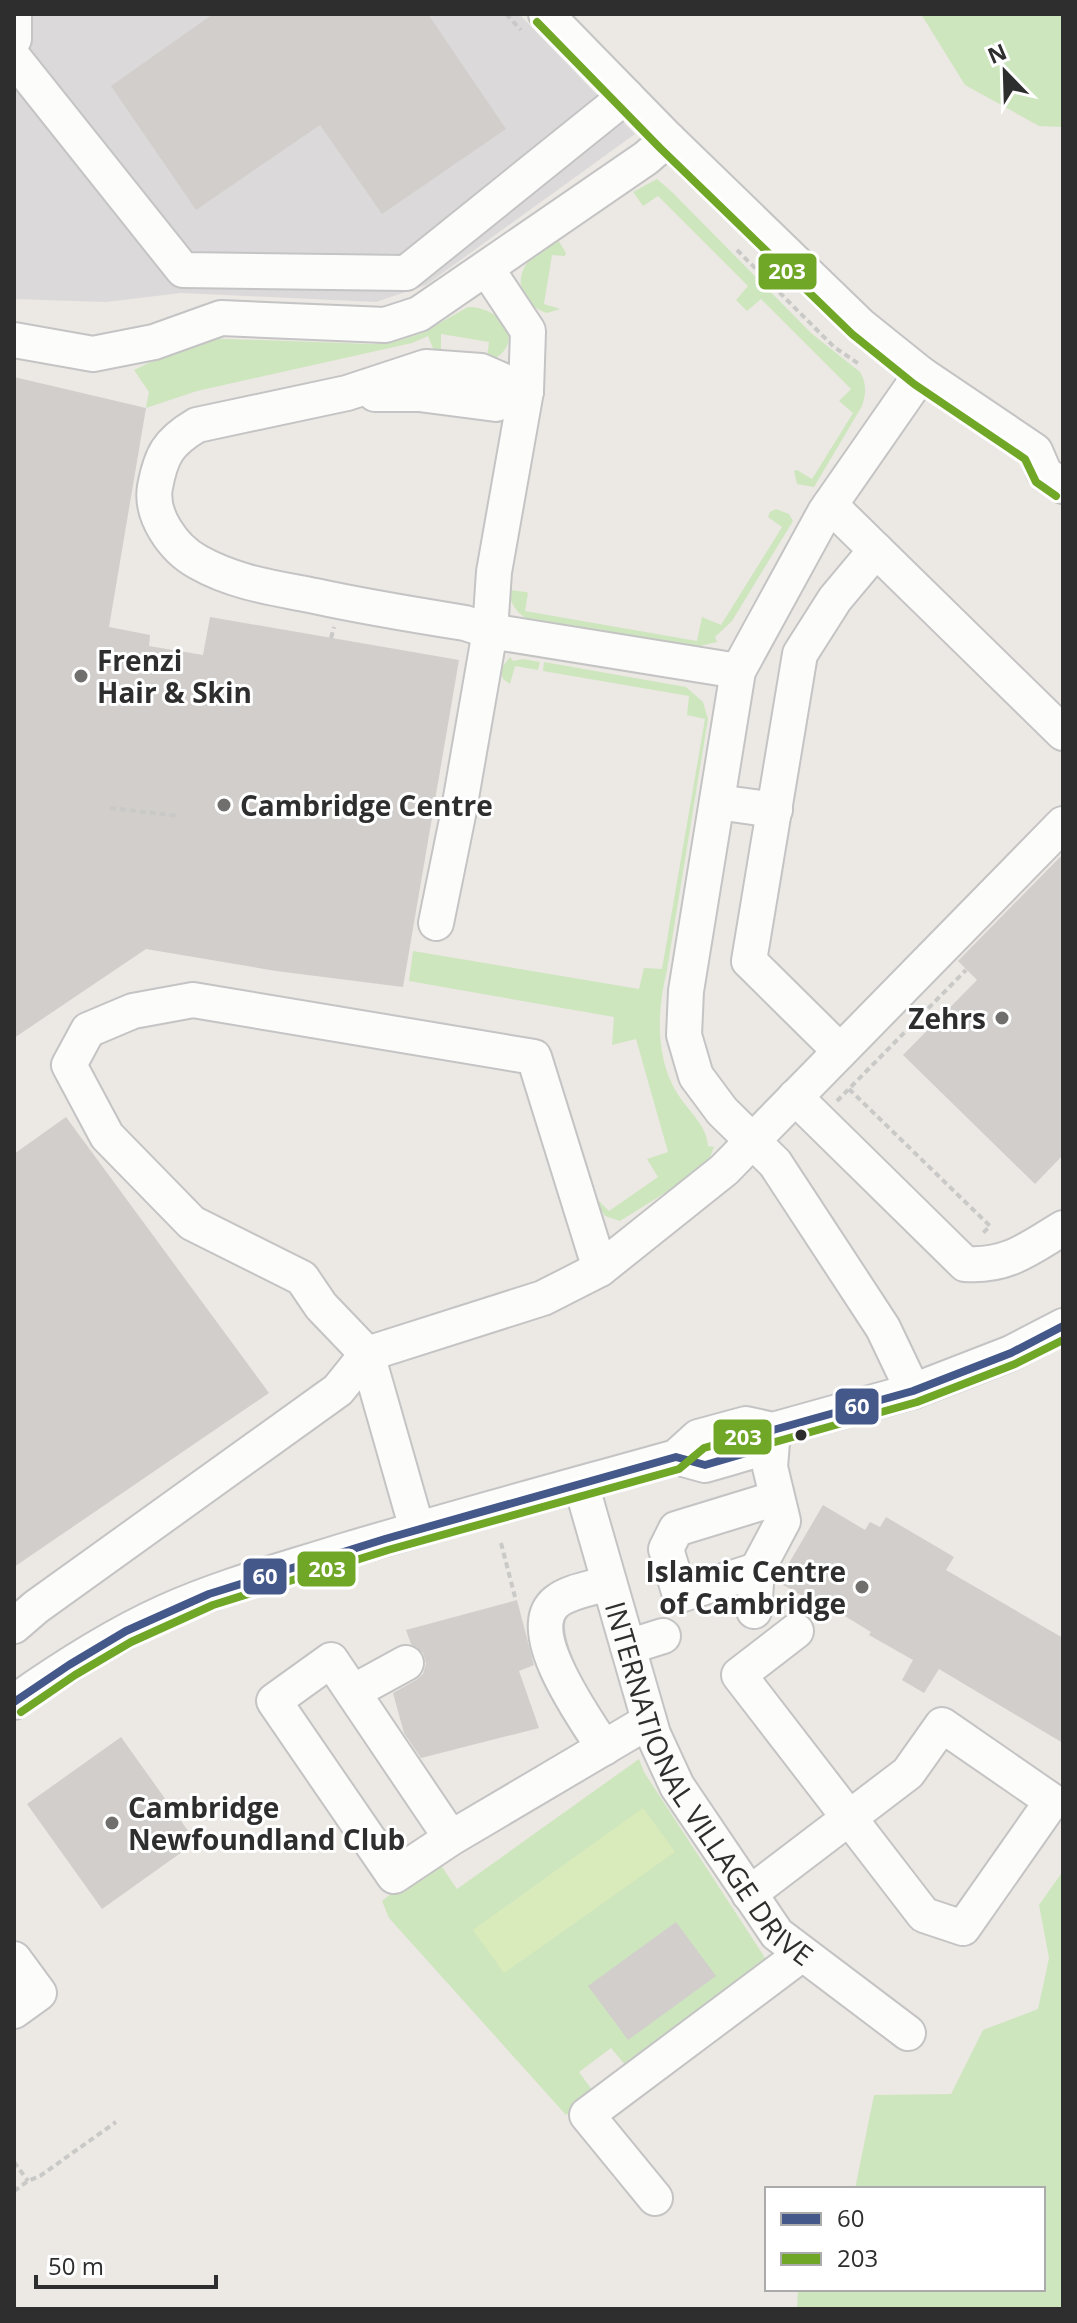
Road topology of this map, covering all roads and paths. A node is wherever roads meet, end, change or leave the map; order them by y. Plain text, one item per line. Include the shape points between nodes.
1 (14, 14) edge
2 (546, 14) edge
3 (14, 39) edge
4 (14, 58) edge
5 (626, 96) junction
6 (668, 139) junction
7 (730, 242) dead end
8 (487, 269) junction
9 (305, 272) junction
10 (302, 322) junction
11 (14, 340) edge
12 (867, 370) dead end
13 (921, 374) junction
14 (526, 391) junction
15 (1049, 450) edge
16 (1063, 486) edge
17 (830, 505) junction
18 (876, 550) junction
19 (490, 631) junction
20 (738, 671) junction
21 (1063, 733) edge
22 (717, 802) junction
23 (110, 808) dead end
24 (775, 810) junction
25 (179, 816) dead end
26 (1063, 824) edge
27 (436, 923) dead end
28 (966, 970) dead end
29 (840, 1051) junction
30 (849, 1089) junction
31 (795, 1097) junction
32 (828, 1110) dead end
33 (752, 1141) junction
34 (990, 1226) dead end
35 (1063, 1228) edge
36 (600, 1269) junction
37 (1063, 1326) edge
38 (367, 1354) junction
39 (913, 1391) junction
40 (773, 1430) junction
41 (581, 1484) junction
42 (777, 1498) junction
43 (417, 1529) junction
44 (501, 1543) dead end
45 (757, 1570) junction
46 (609, 1583) junction
47 (515, 1597) dead end
48 (754, 1611) dead end
49 (14, 1626) edge
50 (796, 1631) dead end
51 (663, 1636) dead end
52 (628, 1647) junction
53 (406, 1663) dead end
54 (353, 1692) junction
55 (14, 1702) edge
56 (649, 1721) junction
57 (604, 1748) junction
58 (849, 1818) junction
59 (451, 1838) junction
60 (749, 1894) junction
61 (802, 1954) junction
62 (14, 1959) edge
63 (14, 2011) edge
64 (908, 2033) dead end
65 (116, 2122) dead end
66 (14, 2162) edge
67 (28, 2181) junction
68 (14, 2191) edge
69 (655, 2198) dead end

1 - 3 street
2 - 5 street
4 - 9 street via 183,270
5 - 6 street
5 - 9 street via 406,273
6 - 8 street
6 - 13 street via 860,325
7 - 12 path via 834,347
8 - 10 street via 419,314 385,325
8 - 14 street via 528,331
9 - 10 street
10 - 11 street via 221,318 154,342 93,354
13 - 15 street
13 - 17 street
14 - 19 street via 494,572
14 - 19 street via 481,371 426,367 347,393 217,419 179,436 164,453 154,495 158,517 196,562 254,585
15 - 16 street via 1045,474
17 - 18 street
17 - 20 street
18 - 21 street
18 - 24 street via 835,599 800,654
19 - 20 street
19 - 27 street
20 - 22 street
22 - 24 street
22 - 33 street via 686,991 684,1035 696,1076
23 - 25 path
24 - 29 street via 749,961
26 - 29 street
28 - 30 path
29 - 31 street
30 - 32 path
30 - 34 path
31 - 33 street
31 - 35 street via 965,1264 1008,1261
33 - 36 street via 724,1170
33 - 39 street via 775,1163 875,1315
36 - 38 street via 543,1298
36 - 38 street via 534,1057 193,1000 133,1011 88,1030 69,1065 107,1136 192,1223 302,1278
37 - 39 street via 1011,1353
38 - 43 street
38 - 49 street via 338,1390
39 - 40 street
40 - 41 street via 753,1451 705,1465 676,1457
40 - 42 street via 770,1467
41 - 43 street
41 - 46 street, INTERNATIONAL VILLAGE DRIVE
42 - 45 street via 783,1521
42 - 45 street via 676,1529 666,1549 680,1595
43 - 55 street via 236,1584 165,1612 57,1671
44 - 47 path
45 - 48 street
46 - 52 street, INTERNATIONAL VILLAGE DRIVE
46 - 57 street via 557,1601 548,1613 546,1632 570,1694
50 - 58 street via 739,1675
51 - 52 street
52 - 56 street, INTERNATIONAL VILLAGE DRIVE
53 - 54 street
54 - 59 street
54 - 59 street via 331,1660 274,1701 394,1876
56 - 57 street
56 - 60 street, INTERNATIONAL VILLAGE DRIVE via 677,1786
57 - 59 street
58 - 58 street via 908,1773 942,1725 1052,1801 963,1928 924,1915
58 - 60 street
60 - 61 street, INTERNATIONAL VILLAGE DRIVE via 777,1934
61 - 64 street, INTERNATIONAL VILLAGE DRIVE
61 - 69 street via 587,2115
62 - 63 street via 39,1993
65 - 67 path
66 - 67 path
67 - 68 path

